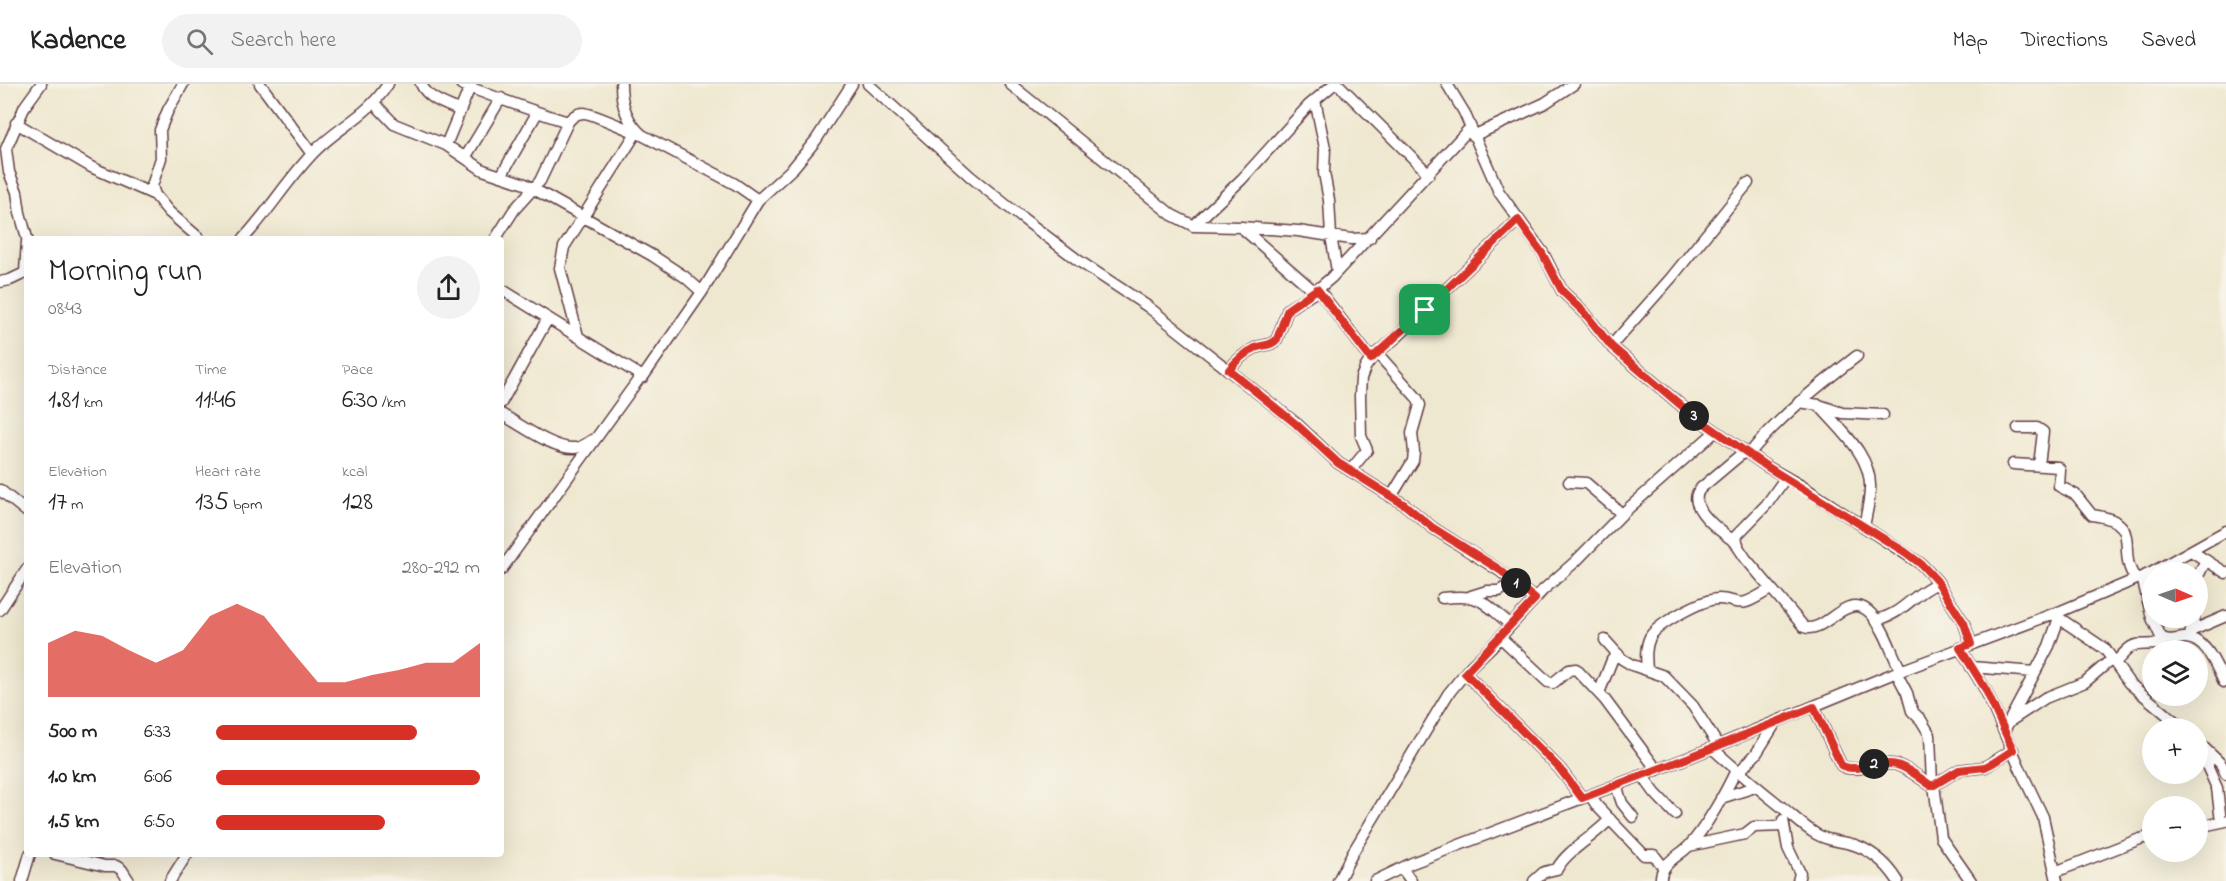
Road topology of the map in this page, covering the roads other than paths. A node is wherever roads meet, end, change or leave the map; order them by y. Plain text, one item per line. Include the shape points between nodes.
1 (41, 84) edge
2 (183, 84) edge
3 (260, 84) edge
4 (388, 84) edge
5 (421, 84) edge
6 (621, 84) edge
7 (852, 84) edge
8 (868, 84) edge
9 (1010, 84) edge
10 (1336, 84) edge
11 (1448, 84) edge
12 (1574, 84) edge
13 (464, 85) edge
14 (484, 93) junction
15 (501, 98) junction
16 (1315, 100) junction
17 (374, 103) junction
18 (459, 110) junction
19 (494, 110) junction
20 (537, 112) junction
21 (568, 122) junction
22 (16, 123) junction
23 (1472, 132) junction
24 (639, 134) junction
25 (446, 145) junction
26 (312, 154) junction
27 (465, 158) junction
28 (1429, 174) junction
29 (501, 176) junction
30 (1748, 183) dead end
31 (533, 189) junction
32 (155, 195) junction
33 (758, 200) junction
34 (583, 218) junction
35 (1518, 220) junction
36 (1192, 225) junction
37 (1241, 227) junction
38 (26, 236) edge
39 (198, 236) edge
40 (246, 236) edge
41 (497, 236) edge
42 (1331, 236) junction
43 (1370, 238) junction
44 (1337, 272) junction
45 (24, 273) edge
46 (0, 282) edge
47 (1316, 290) junction
48 (504, 291) edge
49 (702, 292) junction
50 (548, 318) junction
51 (578, 336) junction
52 (1611, 346) junction
53 (1374, 356) junction
54 (1857, 356) dead end
55 (1229, 370) junction
56 (641, 376) junction
57 (504, 398) edge
58 (1799, 402) junction
59 (1819, 405) junction
60 (1883, 415) dead end
61 (504, 416) edge
62 (2018, 428) dead end
63 (1716, 431) junction
64 (595, 439) junction
65 (1747, 453) junction
66 (2013, 464) dead end
67 (2039, 465) junction
68 (1350, 471) junction
69 (1786, 477) junction
70 (1569, 482) dead end
71 (0, 490) edge
72 (1391, 497) junction
73 (24, 510) edge
74 (1623, 514) junction
75 (1864, 527) junction
76 (2226, 531) edge
77 (1738, 544) junction
78 (2190, 551) junction
79 (2206, 560) joint
80 (504, 566) edge
81 (2226, 573) edge
82 (24, 574) edge
83 (2139, 578) junction
84 (1515, 582) junction
85 (1938, 583) junction
86 (1771, 589) junction
87 (1471, 596) junction
88 (1442, 598) dead end
89 (1535, 599) junction
90 (0, 610) edge
91 (2056, 616) junction
92 (2226, 616) edge
93 (1875, 620) junction
94 (1512, 624) junction
95 (2192, 628) edge
96 (2190, 635) junction
97 (1500, 637) junction
98 (1605, 640) dead end
99 (2165, 640) joint
100 (2142, 643) edge
101 (1966, 646) junction
102 (1618, 654) junction
103 (2114, 661) junction
104 (1971, 667) junction
105 (1647, 669) junction
106 (1898, 671) junction
107 (2035, 672) junction
108 (1465, 673) junction
109 (2224, 682) dead end
110 (1599, 693) junction
111 (1814, 707) junction
112 (2171, 718) edge
113 (1776, 722) junction
114 (2007, 726) junction
115 (1715, 747) junction
116 (2013, 750) junction
117 (2208, 752) edge
118 (2208, 768) edge
119 (1657, 770) junction
120 (1738, 771) junction
121 (2226, 774) edge
122 (1642, 775) junction
123 (1616, 785) junction
124 (1933, 785) junction
125 (1755, 787) junction
126 (1586, 796) junction
127 (1720, 798) junction
128 (1782, 807) junction
129 (1675, 814) dead end
130 (1633, 817) dead end
131 (1610, 819) junction
132 (2223, 821) edge
133 (2208, 825) edge
134 (1784, 826) junction
135 (2142, 838) edge
136 (1689, 846) junction
137 (29, 857) edge
138 (68, 857) edge
139 (108, 857) edge
140 (185, 857) edge
141 (106, 866) junction
142 (1402, 868) junction
143 (1662, 874) edge
144 (2053, 878) edge
145 (22, 881) edge
146 (129, 881) edge
147 (170, 881) edge
148 (1338, 881) edge
149 (1375, 881) edge
150 (1411, 881) edge
151 (1534, 881) edge
152 (1651, 881) edge
153 (1798, 881) edge
154 (1898, 881) edge
155 (1971, 881) edge

1 - 22 street
2 - 32 street via 160,130 161,158 152,186
3 - 26 street
4 - 17 street
5 - 18 street via 434,99
6 - 24 street via 626,112
7 - 33 street via 816,140
8 - 55 street via 1021,217
9 - 36 street via 1172,215
10 - 16 street
10 - 28 street
11 - 23 street
12 - 23 street via 1545,103
13 - 14 street
13 - 18 street
14 - 15 street
14 - 19 street
15 - 19 street
15 - 20 street
16 - 36 street via 1242,179
16 - 42 street via 1325,147
17 - 25 street via 394,124
17 - 26 street
18 - 25 street
19 - 27 street
20 - 21 street
20 - 29 street
21 - 24 street via 584,112
21 - 31 street via 546,171
22 - 32 street via 91,167
22 - 38 street via 6,149
23 - 28 street
23 - 35 street via 1499,192
24 - 33 street
24 - 34 street
25 - 27 street
26 - 40 street
27 - 29 street
28 - 43 street
29 - 31 street
30 - 52 street
31 - 34 street
31 - 41 street
32 - 39 street
33 - 49 street
34 - 49 street via 653,256
34 - 51 street via 564,248 560,268
35 - 52 street via 1542,253 1562,291
35 - 53 street
36 - 37 street
37 - 42 street
37 - 47 street
42 - 43 street
42 - 44 street
43 - 44 street
44 - 47 street
45 - 46 street
47 - 53 street
47 - 55 street via 1288,309 1274,343 1256,347
48 - 50 street
49 - 56 street via 644,377
50 - 51 street
50 - 57 street
51 - 56 street
52 - 63 street
53 - 68 street via 1361,378 1361,436 1367,450
53 - 72 street via 1420,405 1412,433 1413,461
54 - 58 street
55 - 68 street
56 - 64 street
58 - 59 street
58 - 65 street
59 - 60 street via 1842,413
59 - 75 street via 1852,442 1870,478
61 - 64 street via 566,447 576,448
62 - 67 street via 2037,428 2043,432
63 - 65 street
63 - 74 street
64 - 80 street
65 - 69 street
65 - 77 street via 1695,495 1699,508
66 - 67 street
67 - 83 street via 2058,467 2060,486 2076,495 2092,515 2119,522 2127,540 2130,569
68 - 72 street
69 - 75 street
69 - 77 street via 1736,536
70 - 74 street via 1586,483
71 - 73 street
72 - 84 street
74 - 89 street
75 - 85 street via 1921,564
76 - 78 street
77 - 86 street
78 - 79 street
78 - 83 street
79 - 81 street
82 - 90 street
83 - 91 street
83 - 99 street via 2152,618
84 - 87 street via 1499,591
84 - 89 street
85 - 93 street via 1894,615
85 - 101 street via 1964,623
86 - 93 street via 1809,629 1854,606 1867,611
86 - 105 street via 1747,602 1717,598 1667,622 1650,639
87 - 88 street
87 - 94 street
89 - 94 street
91 - 101 street
91 - 103 street via 2105,649
91 - 107 street via 2053,636
92 - 96 street
93 - 106 street
94 - 97 street
95 - 96 street
96 - 99 street
96 - 109 street via 2206,649
97 - 108 street
97 - 110 street via 1548,682 1553,683 1575,668
98 - 102 street
100 - 103 street via 2133,645
101 - 104 street
101 - 106 street
102 - 105 street via 1632,665
102 - 110 street
103 - 112 street via 2135,688
103 - 114 street via 2085,682 2045,698
104 - 107 street
104 - 114 street
105 - 115 street via 1664,676 1693,706
106 - 111 street
106 - 124 street via 1912,711 1930,735
107 - 114 street
108 - 126 street
108 - 148 street via 1448,693
110 - 119 street
111 - 113 street
111 - 124 street via 1846,768 1896,765
113 - 115 street
113 - 120 street via 1756,754
114 - 116 street
115 - 119 street
115 - 120 street
116 - 124 street via 1985,767 1959,770
116 - 144 street via 2043,817
117 - 121 street
118 - 132 street via 2217,788
119 - 122 street
120 - 125 street
120 - 127 street
122 - 123 street
122 - 129 street
123 - 126 street
123 - 130 street via 1622,803
124 - 155 street via 1941,838
125 - 127 street
125 - 128 street
126 - 131 street
126 - 142 street
127 - 136 street
128 - 134 street
128 - 154 street via 1818,835 1868,850
131 - 143 street via 1644,855 1654,855
131 - 151 street via 1563,858 1557,869 1544,872
132 - 133 street
134 - 136 street via 1754,828 1745,834
134 - 153 street via 1788,848 1800,873
135 - 144 street
136 - 143 street
137 - 145 street
138 - 141 street
139 - 141 street
140 - 147 street
141 - 146 street via 116,866
142 - 149 street
142 - 150 street
143 - 152 street

